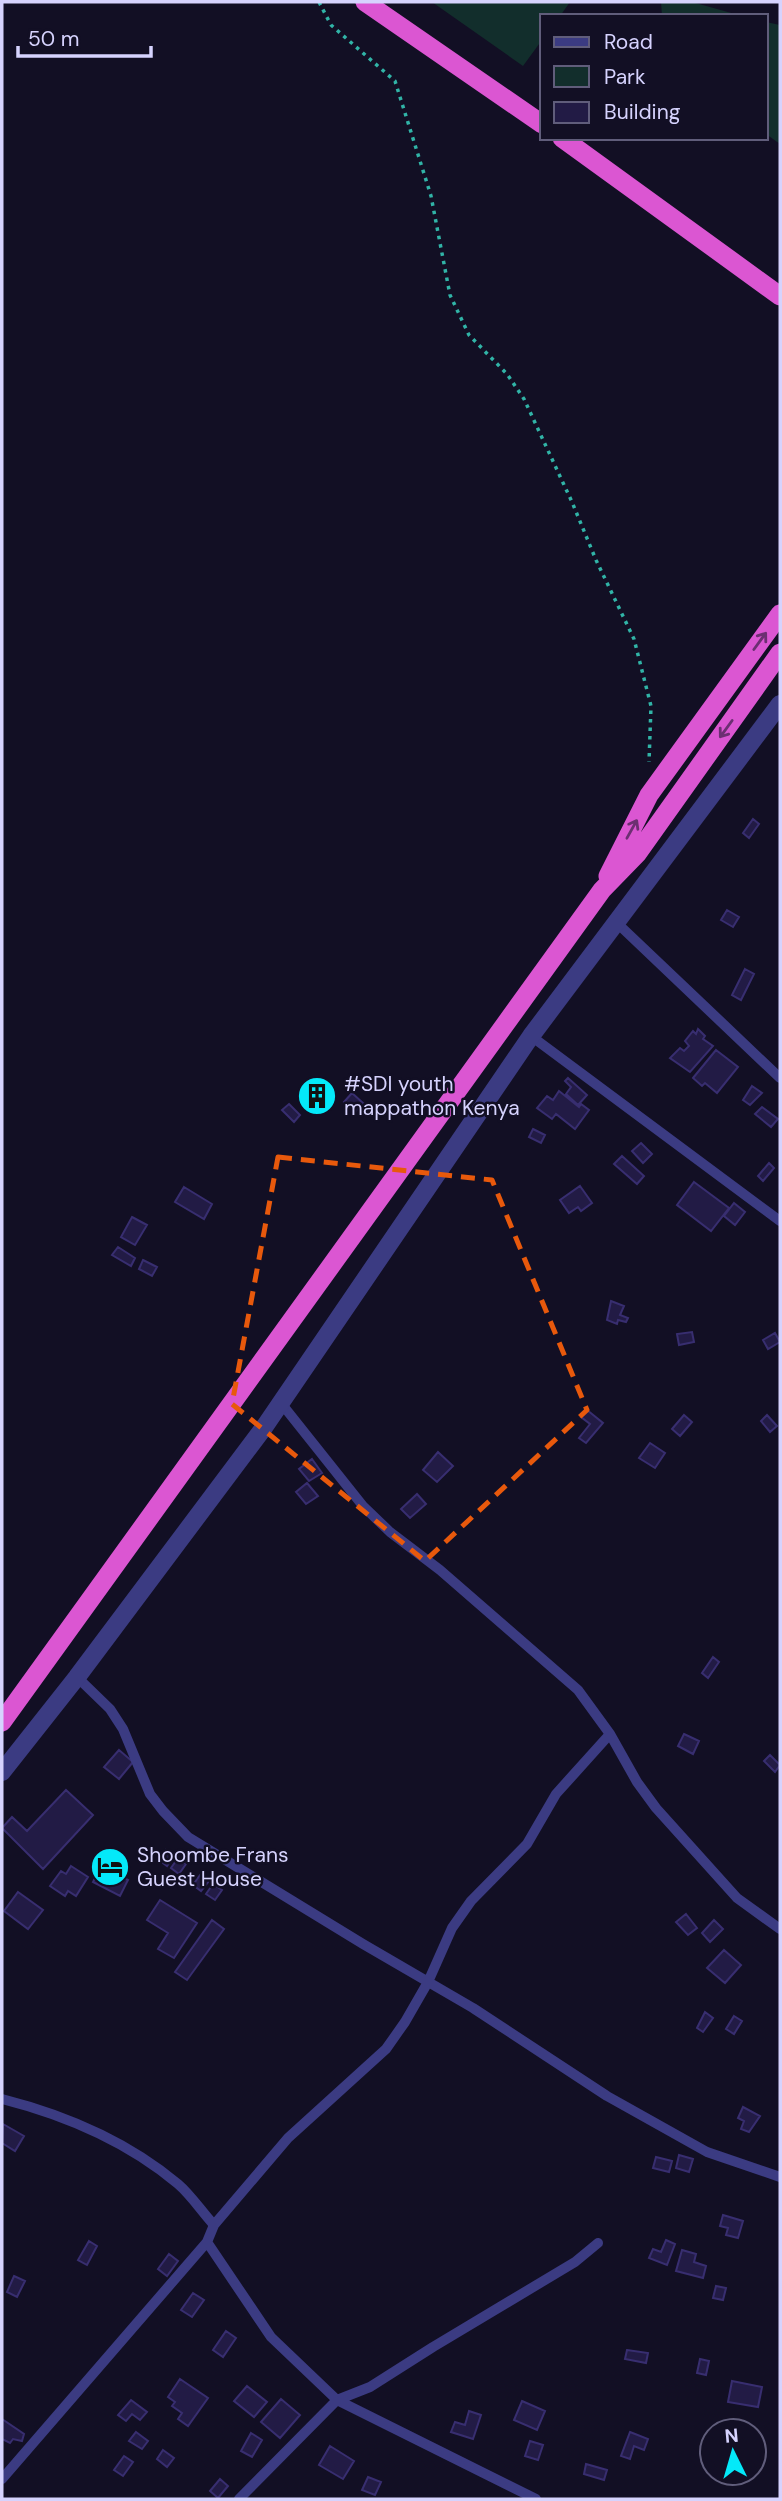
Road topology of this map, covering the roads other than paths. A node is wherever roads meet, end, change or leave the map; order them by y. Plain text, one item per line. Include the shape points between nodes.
1 (365, 2) edge
2 (540, 123) edge
3 (565, 140) edge
4 (780, 296) edge
5 (780, 614) edge
6 (780, 653) edge
7 (780, 704) edge
8 (602, 890) junction
9 (617, 923) junction
10 (531, 1036) junction
11 (780, 1078) edge
12 (780, 1221) edge
13 (281, 1403) junction
14 (77, 1677) junction
15 (2, 1722) edge
16 (610, 1734) junction
17 (2, 1772) edge
18 (780, 1929) edge
19 (428, 1982) junction
20 (2, 2099) edge
21 (780, 2177) edge
22 (214, 2225) junction
23 (207, 2242) junction
24 (598, 2242) dead end
25 (337, 2400) junction
26 (2, 2479) edge
27 (239, 2499) edge
28 (536, 2499) edge

1 - 2 highway
3 - 4 highway
8 -> 5 highway via 649,795
6 -> 8 highway via 637,854
7 - 9 street
8 - 15 highway
9 - 10 street
9 - 11 lane
10 - 12 lane
10 - 13 street
13 - 14 street
13 - 16 lane via 363,1506 578,1690
14 - 17 street
14 - 19 lane via 110,1709 150,1794 188,1837
16 - 18 lane via 650,1799 710,1871 737,1898
16 - 19 lane via 556,1794 527,1844 458,1919
19 - 21 lane via 607,2096 707,2152
19 - 22 lane via 386,2049 288,2138
20 - 22 lane via 45,2111 126,2148 179,2185
22 - 23 lane
23 - 25 lane via 271,2337
23 - 26 lane
24 - 25 lane via 575,2262 370,2387
25 - 27 lane
25 - 28 lane

